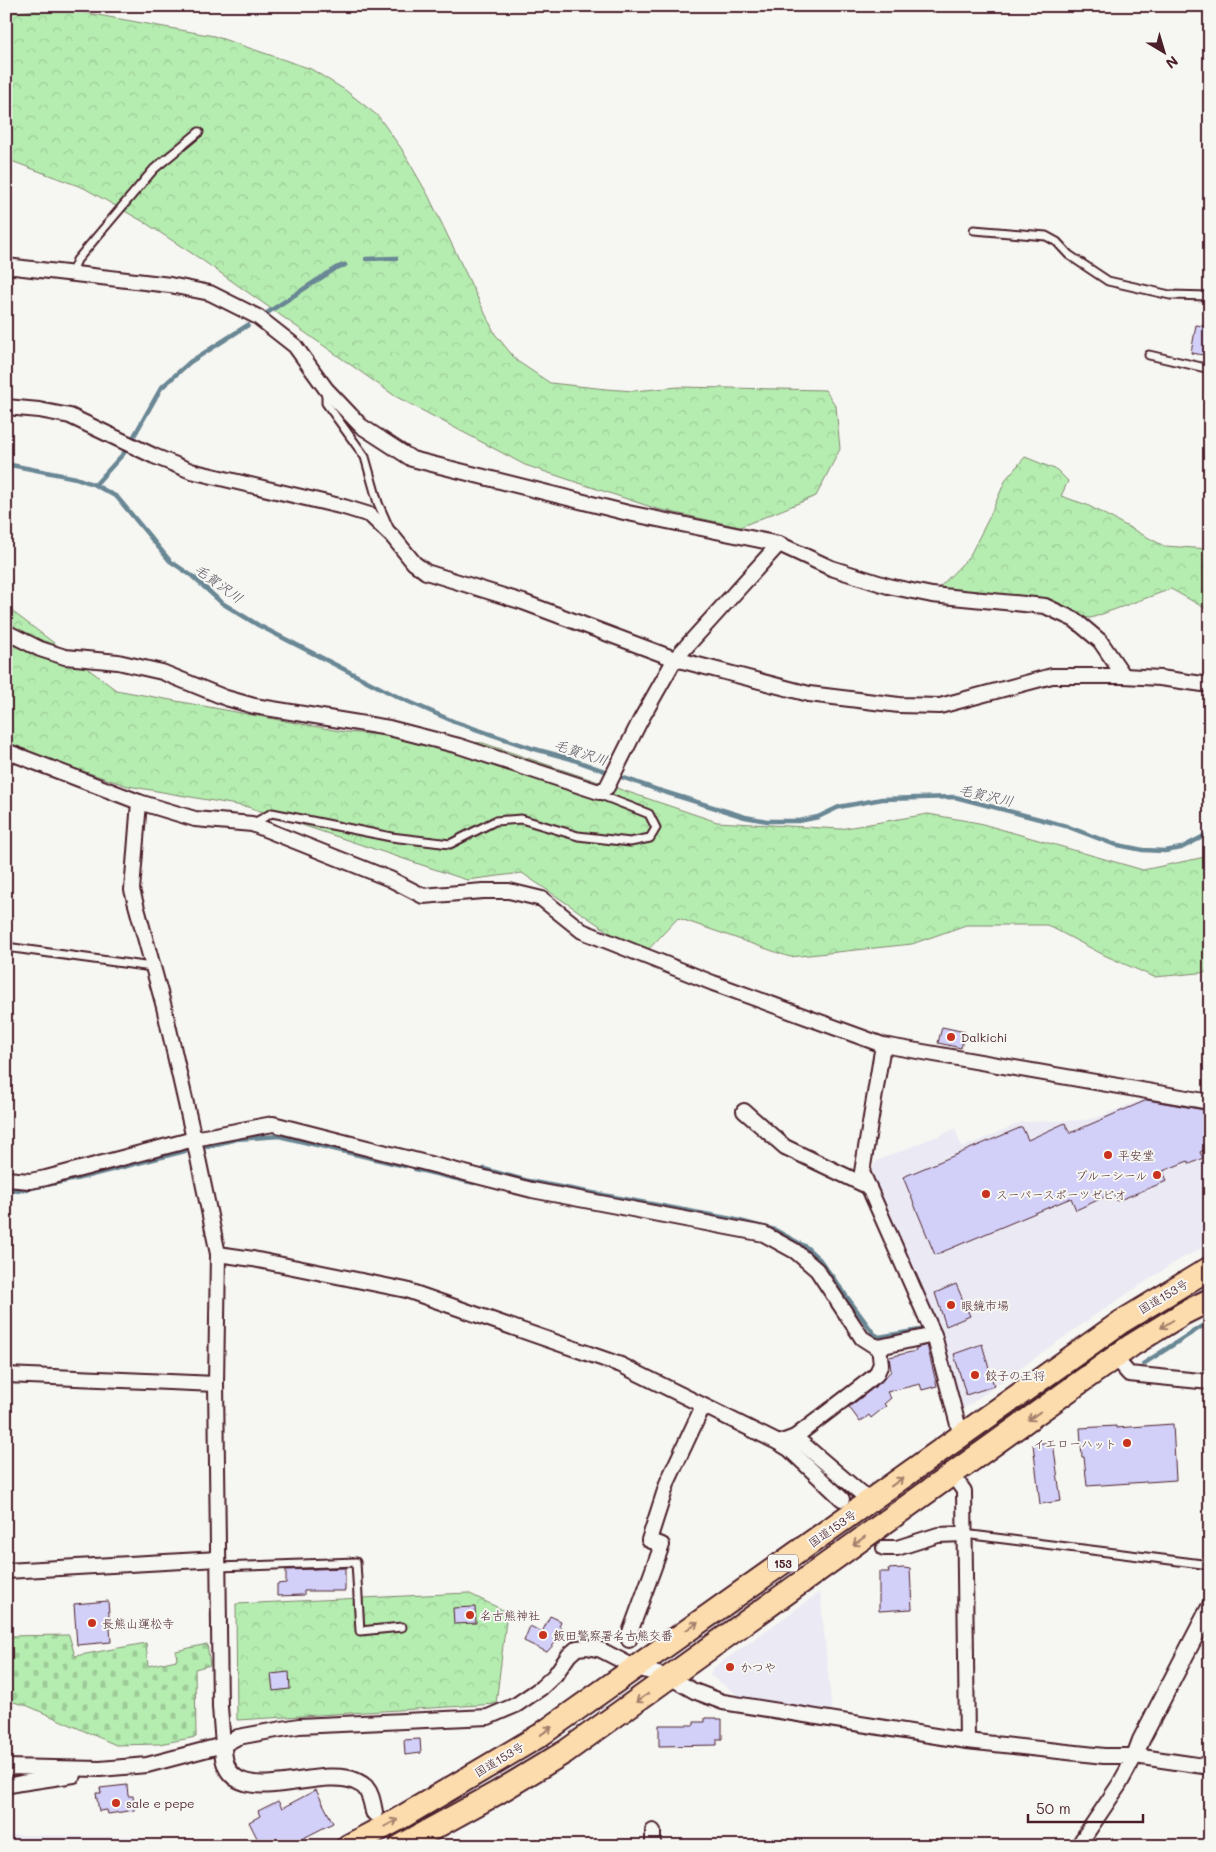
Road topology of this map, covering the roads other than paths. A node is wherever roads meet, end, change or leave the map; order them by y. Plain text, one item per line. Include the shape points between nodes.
1 (199, 132) dead end
2 (974, 230) dead end
3 (6, 266) edge
4 (72, 272) junction
5 (1210, 296) edge
6 (1148, 355) dead end
7 (1210, 369) edge
8 (326, 389) junction
9 (6, 408) edge
10 (393, 538) junction
11 (779, 544) junction
12 (6, 632) edge
13 (675, 660) junction
14 (1124, 676) junction
15 (1210, 685) edge
16 (6, 751) edge
17 (572, 784) junction
18 (139, 802) junction
19 (252, 824) junction
20 (6, 947) edge
21 (152, 967) junction
22 (883, 1045) junction
23 (1210, 1102) edge
24 (744, 1111) dead end
25 (194, 1139) junction
26 (6, 1179) edge
27 (869, 1186) junction
28 (218, 1254) junction
29 (1210, 1268) edge
30 (1210, 1300) edge
31 (934, 1335) junction
32 (879, 1347) junction
33 (1115, 1358) junction
34 (6, 1375) edge
35 (1210, 1382) edge
36 (216, 1384) junction
37 (703, 1406) junction
38 (961, 1436) junction
39 (795, 1437) junction
40 (779, 1443) junction
41 (952, 1474) junction
42 (842, 1498) tunnel mouth
43 (870, 1501) junction
44 (964, 1534) junction
45 (884, 1548) dead end
46 (218, 1563) junction
47 (1210, 1565) edge
48 (6, 1571) edge
49 (1210, 1607) edge
50 (402, 1627) dead end
51 (629, 1640) dead end
52 (634, 1667) junction
53 (671, 1678) junction
54 (967, 1742) junction
55 (223, 1745) junction
56 (1135, 1756) junction
57 (6, 1767) edge
58 (1210, 1767) edge
59 (100, 1769) junction
60 (6, 1786) edge
61 (374, 1812) dead end
62 (1091, 1825) junction
63 (653, 1831) dead end
64 (348, 1846) edge
65 (401, 1846) edge
66 (653, 1846) edge
67 (1078, 1846) edge
68 (1083, 1846) edge

1 - 4 lane via 154,169 76,260
2 - 5 lane via 1046,236 1108,281 1170,295
3 - 4 street
4 - 8 street via 210,293 258,317 295,346
6 - 7 lane
8 - 10 lane via 326,403 365,457 378,503
8 - 11 street via 361,426 412,459 628,513
9 - 10 street via 70,416 191,471 362,512
10 - 13 street via 426,572 523,602
11 - 13 street
11 - 14 street via 831,568 888,586 932,595 1045,606 1075,620 1100,642
12 - 17 street via 65,657 118,662 162,672 254,706 389,728 459,746
13 - 14 street via 809,694 899,705 940,706 1052,676
13 - 17 street via 607,786 598,792
14 - 15 street
16 - 18 street
17 - 19 lane via 649,814 656,828 650,838 630,842 578,836 521,819 495,821 450,844 391,837 272,813
18 - 19 street via 195,820
18 - 21 street via 132,890
19 - 22 street via 390,879 423,896 483,891 509,892 542,899 582,931
20 - 21 lane
21 - 25 street
22 - 23 street
22 - 27 street via 862,1172
24 - 27 street via 785,1147
25 - 26 street via 46,1178 30,1181
25 - 28 street
25 - 32 street via 274,1124 532,1190 764,1234 795,1250 818,1270 862,1338
27 - 31 street
28 - 36 street
28 - 37 street via 406,1290 621,1365
29 - 38 highway, 国道153号 / 153 via 1121,1322
30 -> 33 highway, 国道153号 / 153
31 - 32 street
31 - 38 street
32 - 39 street via 881,1364 876,1375
33 - 35 street via 1129,1374
33 -> 41 highway, 国道153号 / 153
34 - 36 street
36 - 46 street
37 - 40 street
37 - 51 street via 668,1481 649,1540 662,1545
43 -> 38 highway, 国道153号 / 153
39 - 40 street
39 - 43 street
40 - 42 street
41 - 44 street via 964,1491
41 -> 53 highway, 国道153号 / 153
52 -> 43 highway, 国道153号 / 153
44 - 45 street via 938,1535 897,1548
44 - 47 lane
44 - 54 street
46 - 48 street
46 - 50 lane via 356,1562 360,1631
46 - 55 street
49 - 56 street
52 - 53 street
52 - 55 street via 601,1650 577,1648 541,1688 516,1705 488,1717 298,1726 238,1737
64 -> 52 highway, 国道153号 / 153 via 539,1736
53 - 54 street via 694,1692 723,1702
53 -> 65 highway, 国道153号 / 153 via 564,1752
54 - 56 street via 1104,1756
55 - 59 street via 147,1765
55 - 61 street via 223,1759 230,1774 240,1780 258,1786 346,1777 364,1785 371,1796
56 - 58 street
56 - 62 street
57 - 59 street
59 - 60 street
62 - 67 street
62 - 68 street
63 - 66 street

